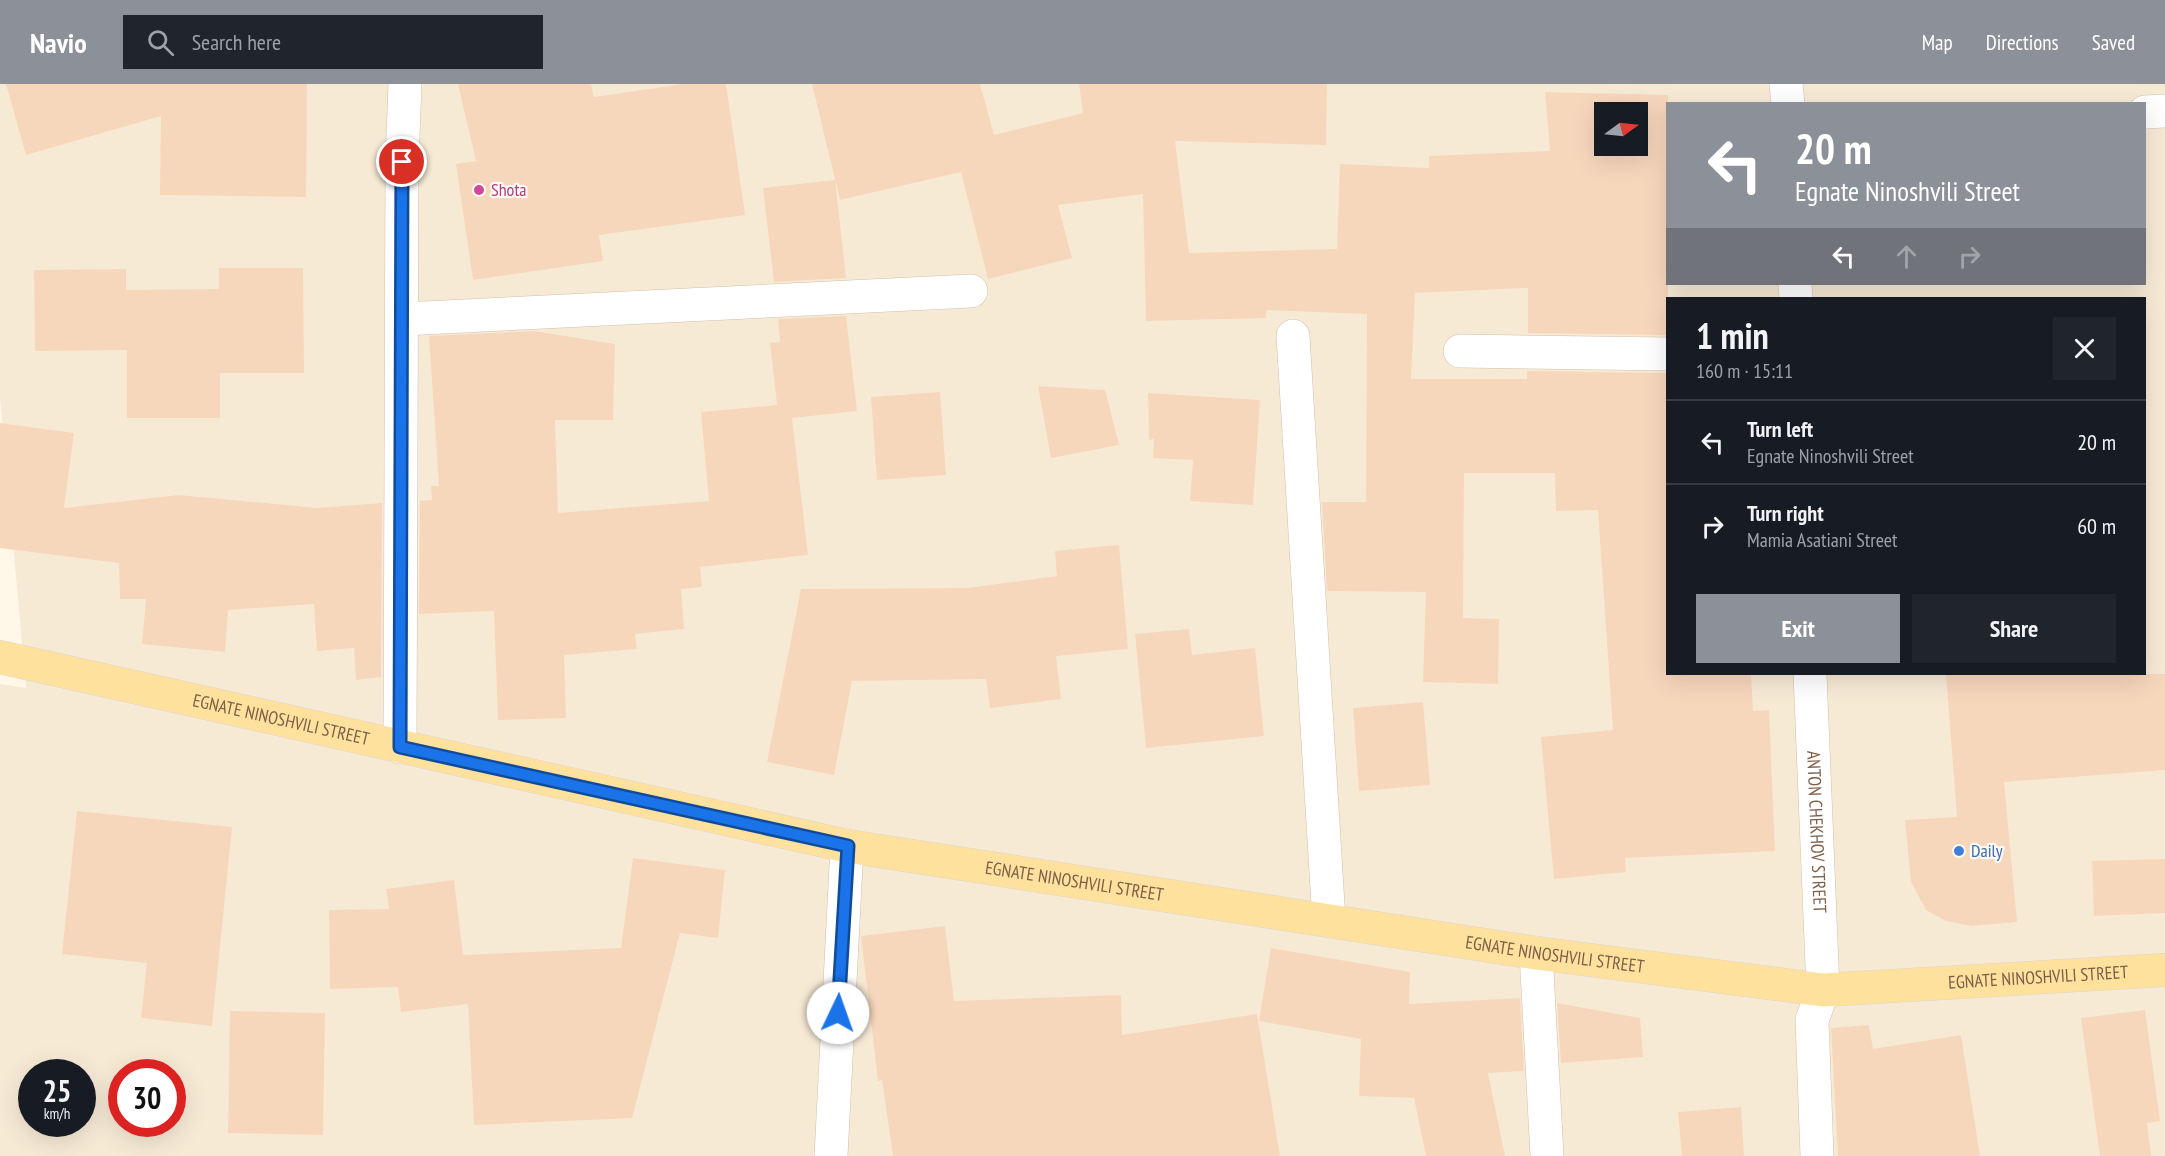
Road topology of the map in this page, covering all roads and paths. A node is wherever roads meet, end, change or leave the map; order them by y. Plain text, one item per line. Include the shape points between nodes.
1 (405, 84) edge
2 (1786, 84) edge
3 (1788, 102) edge
4 (2165, 111) edge
5 (2146, 112) edge
6 (971, 291) dead end
7 (403, 319) junction
8 (1293, 336) dead end
9 (1460, 351) dead end
10 (1666, 354) edge
11 (0, 657) edge
12 (1810, 675) edge
13 (400, 747) junction
14 (848, 846) junction
15 (1329, 921) junction
16 (1536, 953) junction
17 (2165, 970) edge
18 (1823, 990) junction
19 (831, 1156) edge
20 (1547, 1156) edge
21 (1817, 1156) edge

1 - 7 street
2 - 3 street
4 - 5 street
6 - 7 street
7 - 13 street
8 - 15 street
9 - 10 street
11 - 13 main road, EGNATE NINOSHVILI STREET
12 - 18 street, ANTON CHEKHOV STREET
13 - 14 main road, EGNATE NINOSHVILI STREET
14 - 15 main road, EGNATE NINOSHVILI STREET
14 - 19 street
15 - 16 main road, EGNATE NINOSHVILI STREET
16 - 18 main road, EGNATE NINOSHVILI STREET
16 - 20 street
17 - 18 main road, EGNATE NINOSHVILI STREET
18 - 21 street via 1812,1020

